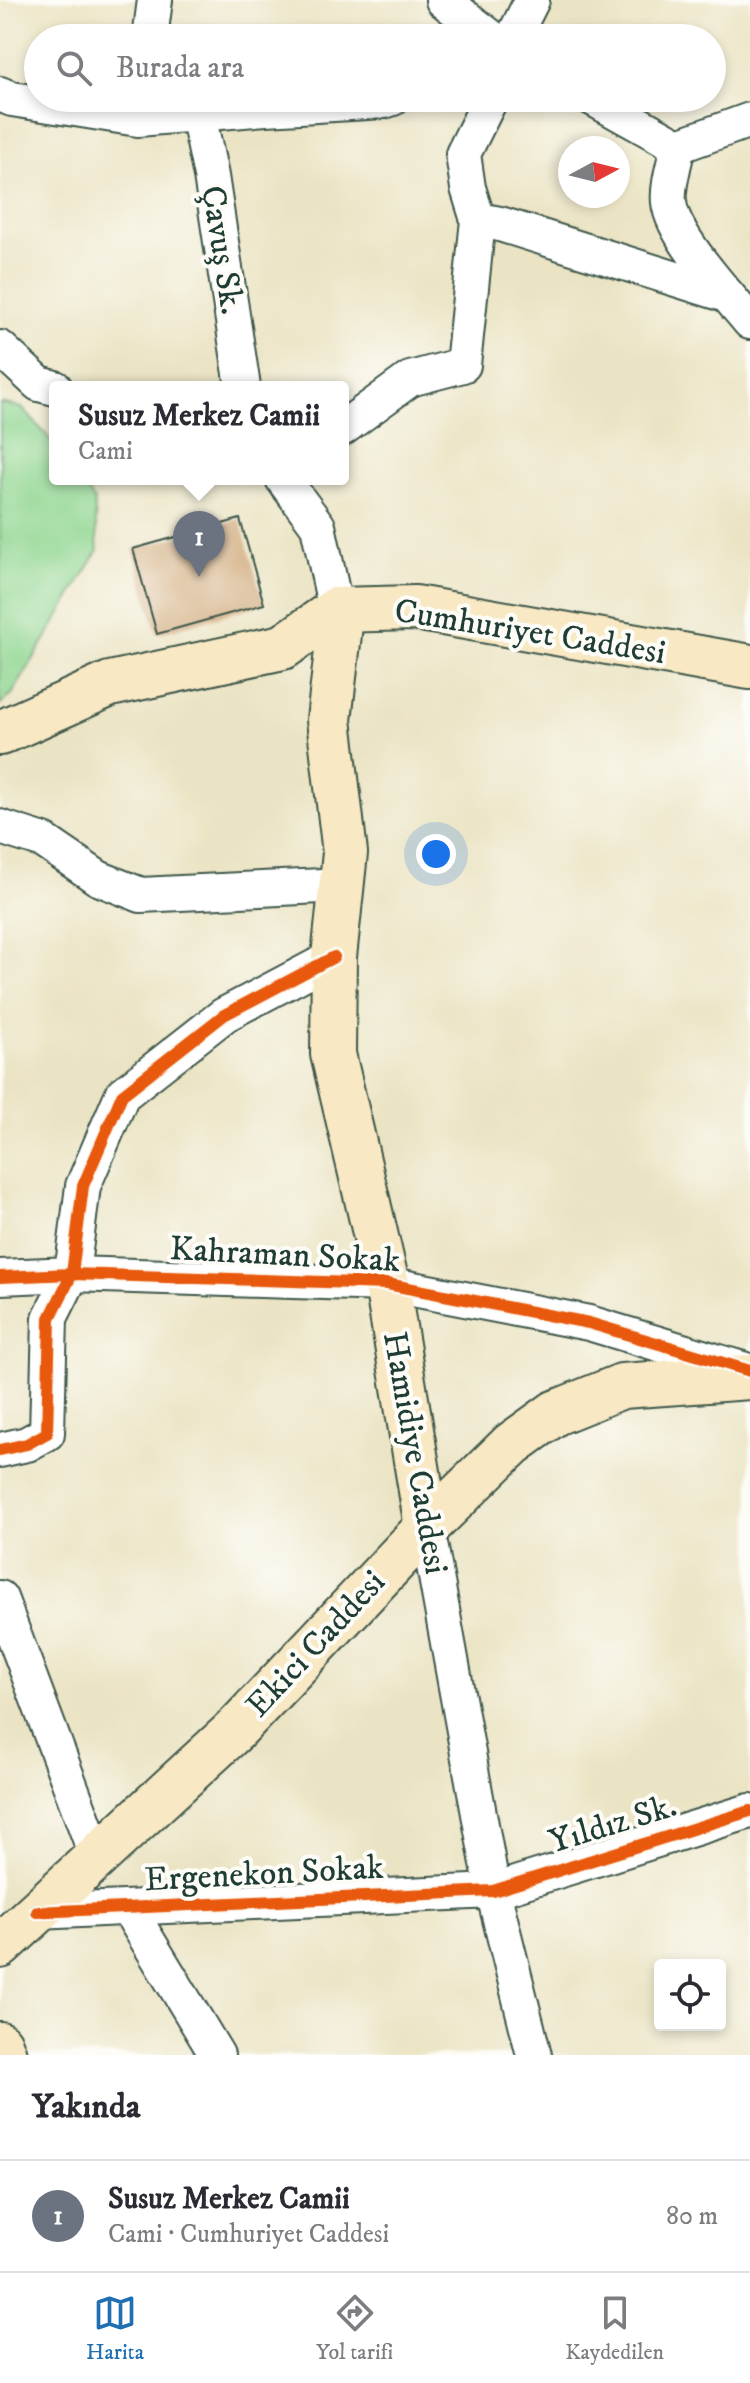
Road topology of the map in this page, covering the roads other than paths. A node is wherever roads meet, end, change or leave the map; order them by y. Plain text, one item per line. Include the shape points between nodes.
1 (155, 0) edge
2 (443, 0) edge
3 (532, 0) edge
4 (152, 24) edge
5 (474, 24) edge
6 (520, 24) edge
7 (0, 94) edge
8 (24, 100) edge
9 (179, 112) edge
10 (227, 112) edge
11 (484, 112) edge
12 (617, 112) edge
13 (198, 114) junction
14 (750, 120) edge
15 (678, 146) junction
16 (478, 220) junction
17 (727, 295) junction
18 (750, 322) edge
19 (0, 348) edge
20 (242, 381) edge
21 (49, 386) edge
22 (349, 424) edge
23 (294, 485) edge
24 (336, 610) junction
25 (750, 667) edge
26 (0, 733) edge
27 (0, 827) edge
28 (342, 885) junction
29 (334, 957) junction
30 (72, 1274) junction
31 (0, 1277) edge
32 (387, 1284) junction
33 (750, 1371) edge
34 (750, 1377) edge
35 (0, 1450) edge
36 (427, 1527) junction
37 (0, 1598) edge
38 (750, 1811) edge
39 (97, 1857) junction
40 (493, 1891) junction
41 (128, 1908) junction
42 (37, 1912) junction
43 (0, 1946) edge
44 (0, 2044) edge
45 (4, 2055) edge
46 (217, 2055) edge
47 (534, 2055) edge

1 - 4 street
2 - 5 street
3 - 6 street
7 - 8 street
9 - 13 street
10 - 13 street
11 - 16 street via 463,154
12 - 15 street
13 - 20 street, Çavuş Sk.
14 - 15 street
15 - 17 street via 668,201 674,221
16 - 17 street
16 - 22 street via 463,365 410,379
17 - 18 street
19 - 21 street via 39,384
23 - 24 street via 318,526
24 - 25 main road, Cumhuriyet Caddesi via 415,608
24 - 26 main road via 283,647 110,684
24 - 28 main road, Hamidiye Caddesi via 340,625 329,720 345,853
27 - 28 street via 44,841 98,878 141,895
28 - 29 main road, Hamidiye Caddesi
29 - 30 street via 224,1015 122,1095 83,1186
29 - 32 main road, Hamidiye Caddesi via 333,1054
30 - 31 street, Kahraman Sokak
30 - 32 street, Kahraman Sokak
30 - 35 street via 50,1318 47,1433
32 - 33 street, Kahraman Sokak via 589,1323
32 - 36 main road, Hamidiye Caddesi
34 - 36 main road, Ekici Caddesi via 622,1386 555,1413 512,1444
36 - 39 main road, Ekici Caddesi via 235,1730
36 - 40 street, Hamidiye Caddesi
37 - 39 street
38 - 40 street, Yıldız Sk.
39 - 42 main road, Ekici Caddesi
40 - 41 street, Ergenekon Sokak
40 - 47 street, Hamidiye Caddesi
41 - 42 street, Ergenekon Sokak
41 - 46 street
42 - 43 main road, Ekici Caddesi
44 - 45 main road

